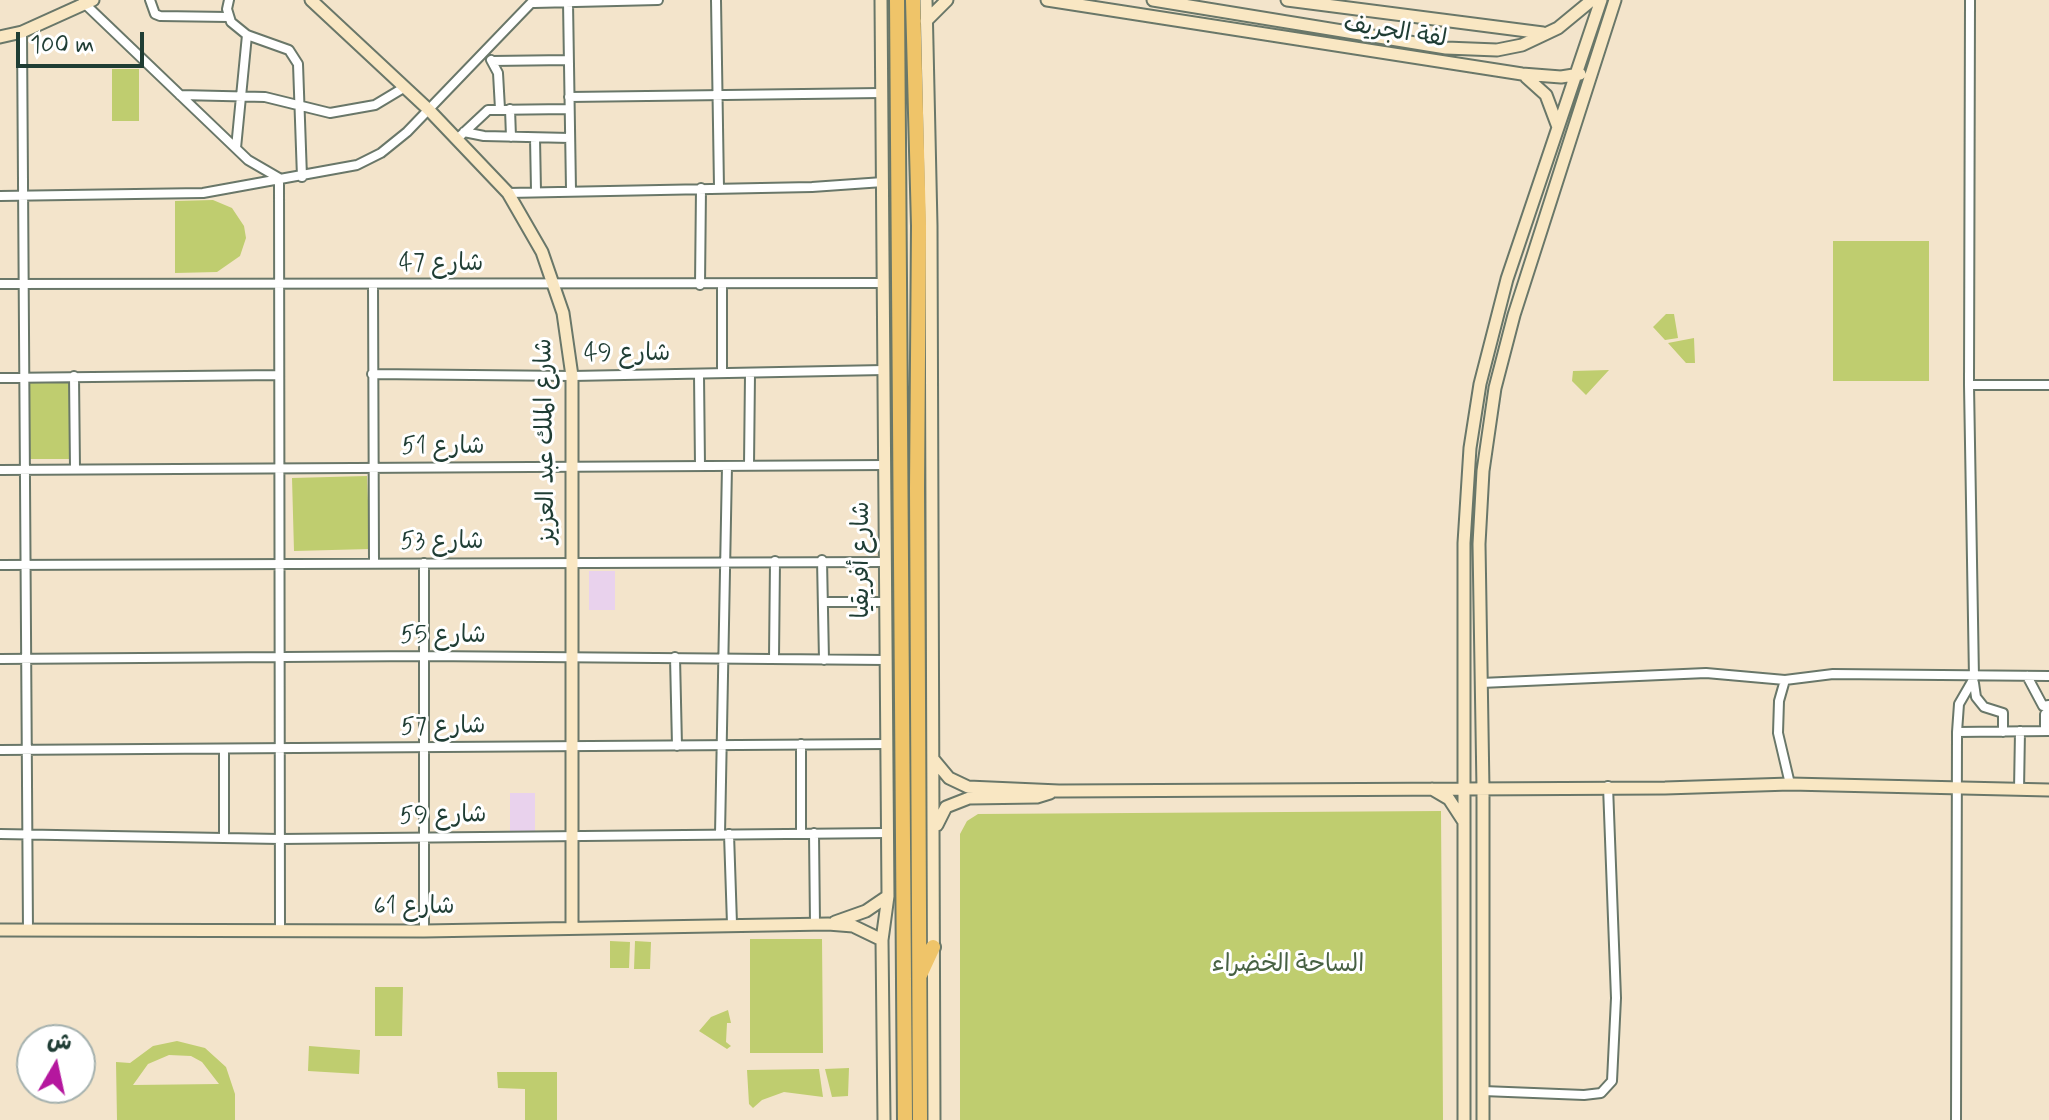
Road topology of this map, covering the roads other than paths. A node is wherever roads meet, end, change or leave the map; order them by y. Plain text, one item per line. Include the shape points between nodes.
1 (150, 0) edge
2 (229, 0) edge
3 (311, 0) edge
4 (658, 0) edge
5 (716, 0) edge
6 (881, 0) edge
7 (897, 0) edge
8 (913, 0) edge
9 (926, 0) edge
10 (947, 0) edge
11 (1047, 0) edge
12 (1153, 0) edge
13 (1287, 0) edge
14 (1592, 0) edge
15 (1601, 0) edge
16 (1615, 0) edge
17 (1970, 0) edge
18 (534, 1) edge
19 (86, 2) edge
20 (568, 2) junction
21 (228, 17) junction
22 (926, 26) junction
23 (22, 32) junction
24 (1543, 33) junction
25 (247, 35) junction
26 (0, 37) edge
27 (484, 54) junction
28 (568, 60) junction
29 (492, 61) junction
30 (1593, 69) junction
31 (1522, 74) junction
32 (1575, 77) junction
33 (405, 87) junction
34 (881, 93) junction
35 (179, 95) junction
36 (244, 95) junction
37 (718, 95) junction
38 (569, 97) junction
39 (301, 104) junction
40 (428, 109) junction
41 (505, 109) junction
42 (569, 109) junction
43 (1558, 127) junction
44 (460, 135) junction
45 (511, 137) junction
46 (535, 138) junction
47 (570, 138) junction
48 (236, 148) junction
49 (302, 177) junction
50 (279, 178) junction
51 (883, 182) junction
52 (719, 187) junction
53 (701, 188) junction
54 (571, 190) junction
55 (536, 191) junction
56 (508, 193) junction
57 (0, 196) edge
58 (23, 196) junction
59 (931, 205) junction
60 (884, 207) junction
61 (899, 223) junction
62 (919, 226) junction
63 (882, 283) junction
64 (0, 284) edge
65 (23, 284) junction
66 (279, 284) junction
67 (373, 284) junction
68 (722, 284) junction
69 (700, 285) junction
70 (555, 286) junction
71 (884, 370) junction
72 (722, 373) junction
73 (372, 374) junction
74 (750, 374) junction
75 (279, 375) junction
76 (699, 375) junction
77 (74, 376) junction
78 (572, 376) junction
79 (24, 377) junction
80 (0, 378) edge
81 (1480, 384) junction
82 (1969, 385) junction
83 (2049, 385) edge
84 (1495, 388) junction
85 (918, 411) junction
86 (900, 413) junction
87 (749, 465) junction
88 (886, 465) junction
89 (700, 466) junction
90 (727, 466) junction
91 (573, 467) junction
92 (75, 469) junction
93 (373, 469) junction
94 (0, 470) edge
95 (24, 470) junction
96 (278, 470) junction
97 (1464, 543) junction
98 (1479, 544) junction
99 (822, 560) junction
100 (724, 561) junction
101 (775, 561) junction
102 (571, 562) junction
103 (885, 562) junction
104 (374, 563) junction
105 (424, 563) junction
106 (280, 564) junction
107 (0, 565) edge
108 (24, 565) junction
109 (917, 572) junction
110 (932, 581) junction
111 (823, 602) junction
112 (885, 602) junction
113 (425, 656) junction
114 (571, 657) junction
115 (675, 657) junction
116 (280, 658) junction
117 (723, 658) junction
118 (774, 658) junction
119 (0, 659) edge
120 (25, 659) junction
121 (824, 660) junction
122 (886, 660) junction
123 (1989, 676) junction
124 (2027, 676) junction
125 (2049, 676) edge
126 (1974, 678) junction
127 (1785, 680) junction
128 (1481, 683) junction
129 (2049, 708) edge
130 (2020, 731) junction
131 (2047, 731) edge
132 (1957, 732) junction
133 (2003, 732) junction
134 (801, 744) junction
135 (887, 744) junction
136 (721, 745) junction
137 (571, 746) junction
138 (677, 746) junction
139 (425, 749) junction
140 (0, 750) edge
141 (25, 750) junction
142 (224, 750) junction
143 (280, 750) junction
144 (934, 760) junction
145 (1790, 784) junction
146 (1608, 786) junction
147 (1432, 789) junction
148 (1465, 789) junction
149 (1483, 789) junction
150 (1959, 789) junction
151 (2019, 790) junction
152 (2049, 790) edge
153 (1059, 791) junction
154 (1465, 824) junction
155 (801, 833) junction
156 (814, 833) junction
157 (887, 833) junction
158 (0, 834) edge
159 (24, 834) junction
160 (724, 834) junction
161 (571, 835) junction
162 (224, 837) junction
163 (425, 837) junction
164 (934, 837) junction
165 (280, 839) junction
166 (888, 896) junction
167 (732, 924) junction
168 (815, 924) junction
169 (828, 924) junction
170 (572, 928) junction
171 (280, 929) junction
172 (0, 930) edge
173 (28, 930) junction
174 (424, 931) junction
175 (882, 940) junction
176 (933, 947) junction
177 (918, 979) junction
178 (1483, 1091) junction
179 (884, 1120) edge
180 (905, 1120) edge
181 (920, 1120) edge
182 (934, 1120) edge
183 (1464, 1120) edge
184 (1483, 1120) edge
185 (1956, 1120) edge

1 - 21 street via 160,16
2 - 21 street
3 - 33 street, شارع الملك عبد العزيز
4 - 20 street
5 - 37 street
6 - 34 street, شارع أفريقيا
7 - 61 highway, شارع أفريقيا
8 - 62 highway
9 - 22 street
10 - 22 street
11 - 31 street, لفة الجريف
12 - 24 street via 1446,48 1497,50
13 - 24 street
14 - 24 street via 1577,15
15 - 32 street
16 - 30 street
17 - 82 street
18 - 20 street
18 - 27 street
19 - 23 street
19 - 35 street
20 - 28 street
21 - 25 street
22 - 59 street
23 - 26 street
23 - 58 street
25 - 36 street
25 - 39 street via 294,56
27 - 29 street
27 - 40 street
28 - 29 street
28 - 38 street
29 - 41 street
30 - 32 street, لفة الجريف
30 - 84 street via 1523,282
31 - 32 street, لفة الجريف
31 - 43 street via 1543,89
32 - 43 street
33 - 39 street via 375,105 335,112
33 - 40 street, شارع الملك عبد العزيز
34 - 37 street
34 - 51 street, شارع أفريقيا
35 - 36 street
35 - 48 street
36 - 39 street
36 - 48 street
37 - 38 street
37 - 52 street
38 - 42 street
39 - 49 street
40 - 44 street, شارع الملك عبد العزيز
40 - 49 street via 393,145 368,160
41 - 42 street
41 - 44 street via 486,111
41 - 45 street
42 - 47 street
43 - 81 street via 1507,279
44 - 45 street
44 - 56 street, شارع الملك عبد العزيز
45 - 46 street
46 - 47 street
46 - 55 street
47 - 54 street
48 - 50 street
49 - 50 street
50 - 58 street via 203,193
50 - 66 street
51 - 52 street
51 - 60 street, شارع أفريقيا
52 - 53 street
53 - 54 street
53 - 69 street
54 - 55 street
55 - 56 street
56 - 70 street, شارع الملك عبد العزيز
57 - 58 street
58 - 65 street
59 - 62 highway
59 - 110 street
60 - 61 highway
60 - 63 street, شارع أفريقيا
61 - 86 highway, شارع أفريقيا
62 - 85 highway
63 - 68 street, شارع 47
63 - 71 street, شارع أفريقيا
64 - 65 street, شارع 47
65 - 66 street, شارع 47
65 - 79 street
66 - 67 street, شارع 47
66 - 75 street
67 - 70 street, شارع 47
67 - 73 street
68 - 69 street, شارع 47
68 - 72 street
69 - 70 street, شارع 47
70 - 78 street, شارع الملك عبد العزيز via 567,326
71 - 74 street, شارع 49
71 - 88 street, شارع أفريقيا
72 - 74 street, شارع 49
72 - 76 street, شارع 49
73 - 78 street, شارع 49
73 - 93 street
74 - 87 street
75 - 77 street
75 - 96 street
76 - 78 street, شارع 49
76 - 89 street
77 - 79 street
77 - 92 street
78 - 91 street, شارع الملك عبد العزيز
79 - 80 street
79 - 95 street
81 - 84 street
81 - 97 street
82 - 83 street
82 - 126 street
84 - 98 street
85 - 86 highway
85 - 109 highway
86 - 180 highway, شارع أفريقيا
87 - 88 street, شارع 51
87 - 90 street, شارع 51
88 - 103 street, شارع أفريقيا
89 - 90 street, شارع 51
89 - 91 street, شارع 51
90 - 100 street
91 - 93 street, شارع 51
91 - 102 street, شارع الملك عبد العزيز
92 - 95 street, شارع 51
92 - 96 street, شارع 51
93 - 96 street, شارع 51
93 - 104 street
94 - 95 street, شارع 51
95 - 108 street
96 - 106 street
97 - 98 street
97 - 148 street
98 - 128 street
99 - 101 street, شارع 53
99 - 103 street, شارع 53
99 - 111 street
100 - 101 street, شارع 53
100 - 102 street, شارع 53
100 - 117 street
101 - 118 street
102 - 105 street, شارع 53
102 - 114 street, شارع الملك عبد العزيز
103 - 112 street, شارع أفريقيا
104 - 105 street, شارع 53
104 - 106 street, شارع 53
105 - 113 street
106 - 108 street, شارع 53
106 - 116 street
107 - 108 street, شارع 53
108 - 120 street
109 - 110 highway
109 - 177 highway
110 - 144 street
111 - 112 street
111 - 121 street
112 - 122 street, شارع أفريقيا
113 - 114 street, شارع 55
113 - 116 street, شارع 55
113 - 139 street
114 - 115 street, شارع 55
114 - 137 street, شارع الملك عبد العزيز
115 - 117 street, شارع 55
115 - 138 street
116 - 120 street, شارع 55
116 - 143 street
117 - 118 street, شارع 55
117 - 136 street
118 - 121 street, شارع 55
119 - 120 street, شارع 55
120 - 141 street
121 - 122 street, شارع 55
122 - 135 street, شارع أفريقيا
123 - 124 street
123 - 126 street
123 - 133 street via 1972,683 1984,707 2003,713
124 - 125 street
124 - 129 street
126 - 127 street via 1833,674
126 - 132 street via 1959,704
127 - 128 street via 1706,673
127 - 145 street via 1778,733
128 - 149 street
129 - 131 street
130 - 131 street
130 - 133 street
130 - 151 street
132 - 133 street
132 - 150 street
134 - 135 street, شارع 57
134 - 136 street, شارع 57
134 - 155 street
135 - 157 street, شارع أفريقيا
136 - 138 street, شارع 57
136 - 160 street
137 - 138 street, شارع 57
137 - 139 street, شارع 57
137 - 161 street, شارع الملك عبد العزيز
139 - 143 street, شارع 57
139 - 163 street
140 - 141 street, شارع 57
141 - 142 street, شارع 57
141 - 159 street
142 - 143 street, شارع 57
142 - 162 street
143 - 165 street
144 - 153 street via 949,778 968,787
144 - 164 street
145 - 146 street
145 - 150 street
146 - 149 street
146 - 178 street via 1616,998 1612,1081 1601,1093 1584,1095
147 - 148 street
147 - 153 street
147 - 154 street via 1449,799
148 - 149 street
148 - 154 street
149 - 178 street
150 - 151 street
150 - 185 street
151 - 152 street
153 - 164 street via 957,802 939,816
154 - 183 street
155 - 156 street, شارع 59
155 - 160 street, شارع 59
156 - 157 street, شارع 59
156 - 168 street
157 - 166 street, شارع أفريقيا
158 - 159 street, شارع 59
159 - 162 street, شارع 59
159 - 173 street
160 - 161 street, شارع 59
160 - 167 street
161 - 163 street, شارع 59
161 - 170 street, شارع الملك عبد العزيز
162 - 165 street, شارع 59
163 - 165 street, شارع 59
163 - 174 street
164 - 176 street
165 - 171 street
166 - 169 street via 866,911
166 - 175 street, شارع أفريقيا
167 - 168 street, شارع 61
167 - 170 street, شارع 61
168 - 169 street, شارع 61
169 - 175 street via 853,926
170 - 174 street, شارع 61
171 - 173 street, شارع 61
171 - 174 street, شارع 61
172 - 173 street, شارع 61
175 - 179 street, شارع أفريقيا
176 - 177 highway
176 - 182 street
177 - 181 highway
178 - 184 street

